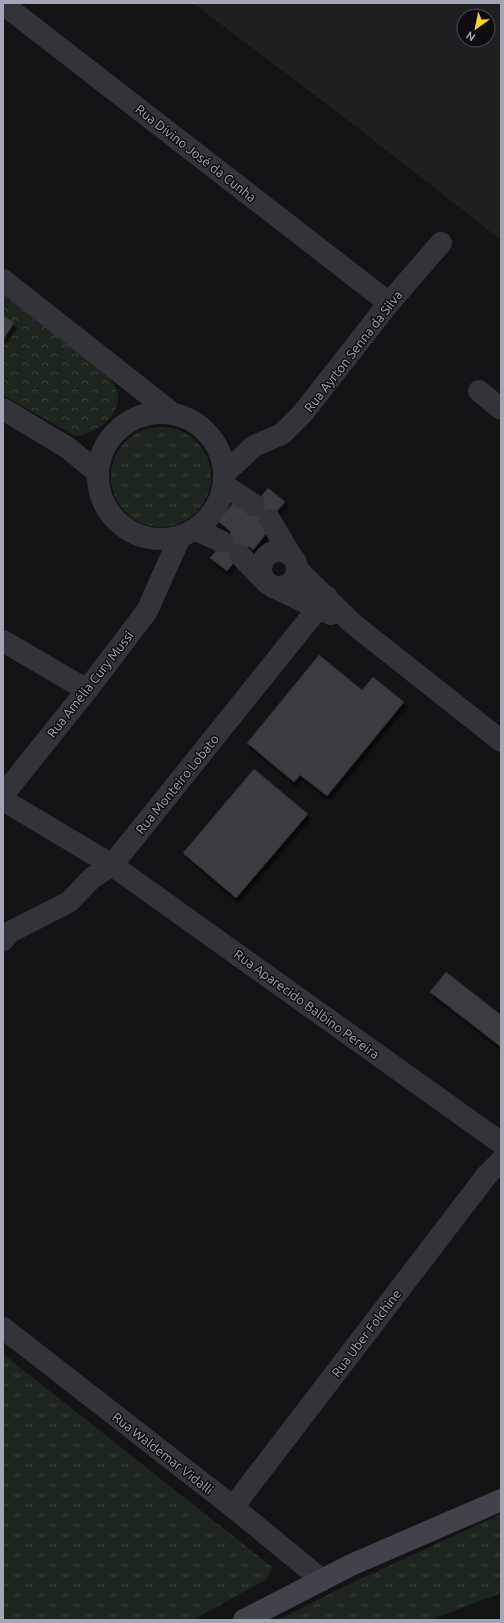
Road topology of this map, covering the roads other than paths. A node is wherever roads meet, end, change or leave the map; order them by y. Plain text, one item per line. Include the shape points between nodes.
1 (3, 4) edge
2 (441, 243) dead end
3 (3, 280) edge
4 (389, 303) junction
5 (138, 387) junction
6 (479, 391) dead end
7 (3, 408) edge
8 (501, 409) edge
9 (172, 414) junction
10 (140, 416) junction
11 (214, 442) junction
12 (254, 446) junction
13 (68, 448) junction
14 (103, 450) junction
15 (97, 472) junction
16 (224, 479) junction
17 (254, 505) dead end
18 (270, 520) dead end
19 (188, 533) junction
20 (147, 538) junction
21 (223, 542) dead end
22 (240, 555) dead end
23 (294, 562) junction
24 (166, 567) junction
25 (270, 585) junction
26 (322, 603) junction
27 (3, 641) edge
28 (87, 690) junction
29 (501, 741) edge
30 (3, 794) edge
31 (3, 800) edge
32 (112, 865) junction
33 (3, 940) edge
34 (501, 1143) edge
35 (501, 1160) edge
36 (3, 1328) edge
37 (501, 1500) edge
38 (233, 1507) junction
39 (322, 1580) junction
40 (244, 1620) edge

1 - 4 street, Rua Divino José da Cunha
2 - 4 street, Rua Ayrton Senna da Silva
3 - 5 street
4 - 12 street, Rua Ayrton Senna da Silva via 303,413 282,434
5 - 9 street
5 - 10 street
6 - 8 street
7 - 13 street
9 - 10 street
9 - 11 street via 188,419 203,429
10 - 14 street via 124,424
11 - 12 street, Rua Ayrton Senna da Silva
11 - 16 street via 221,457
12 - 16 street, Rua Ayrton Senna da Silva
13 - 14 street
13 - 15 street
14 - 15 street
15 - 20 street via 100,494 110,514 126,530
16 - 17 street
16 - 19 street via 221,498 214,510 206,521
18 - 23 street
19 - 20 street
19 - 21 street
19 - 24 street, Rua Amélia Cury Mussi
20 - 24 street
22 - 25 street
23 - 25 street via 296,577 287,587
23 - 25 street via 280,551 265,558 261,573
23 - 26 street
24 - 28 street, Rua Amélia Cury Mussi via 147,611
25 - 26 street
26 - 29 street via 352,623
26 - 32 street, Rua Monteiro Lobato
27 - 28 street
28 - 30 street, Rua Amélia Cury Mussi
31 - 32 street, Rua Aparecido Balbino Pereira
32 - 33 street, Rua Monteiro Lobato via 92,878 69,902 10,932
32 - 34 street, Rua Aparecido Balbino Pereira
35 - 38 street, Rua Uber Folchine
36 - 38 street, Rua Waldemar Vidalli
37 - 39 main road
38 - 39 street, Rua Waldemar Vidalli
39 - 40 main road

